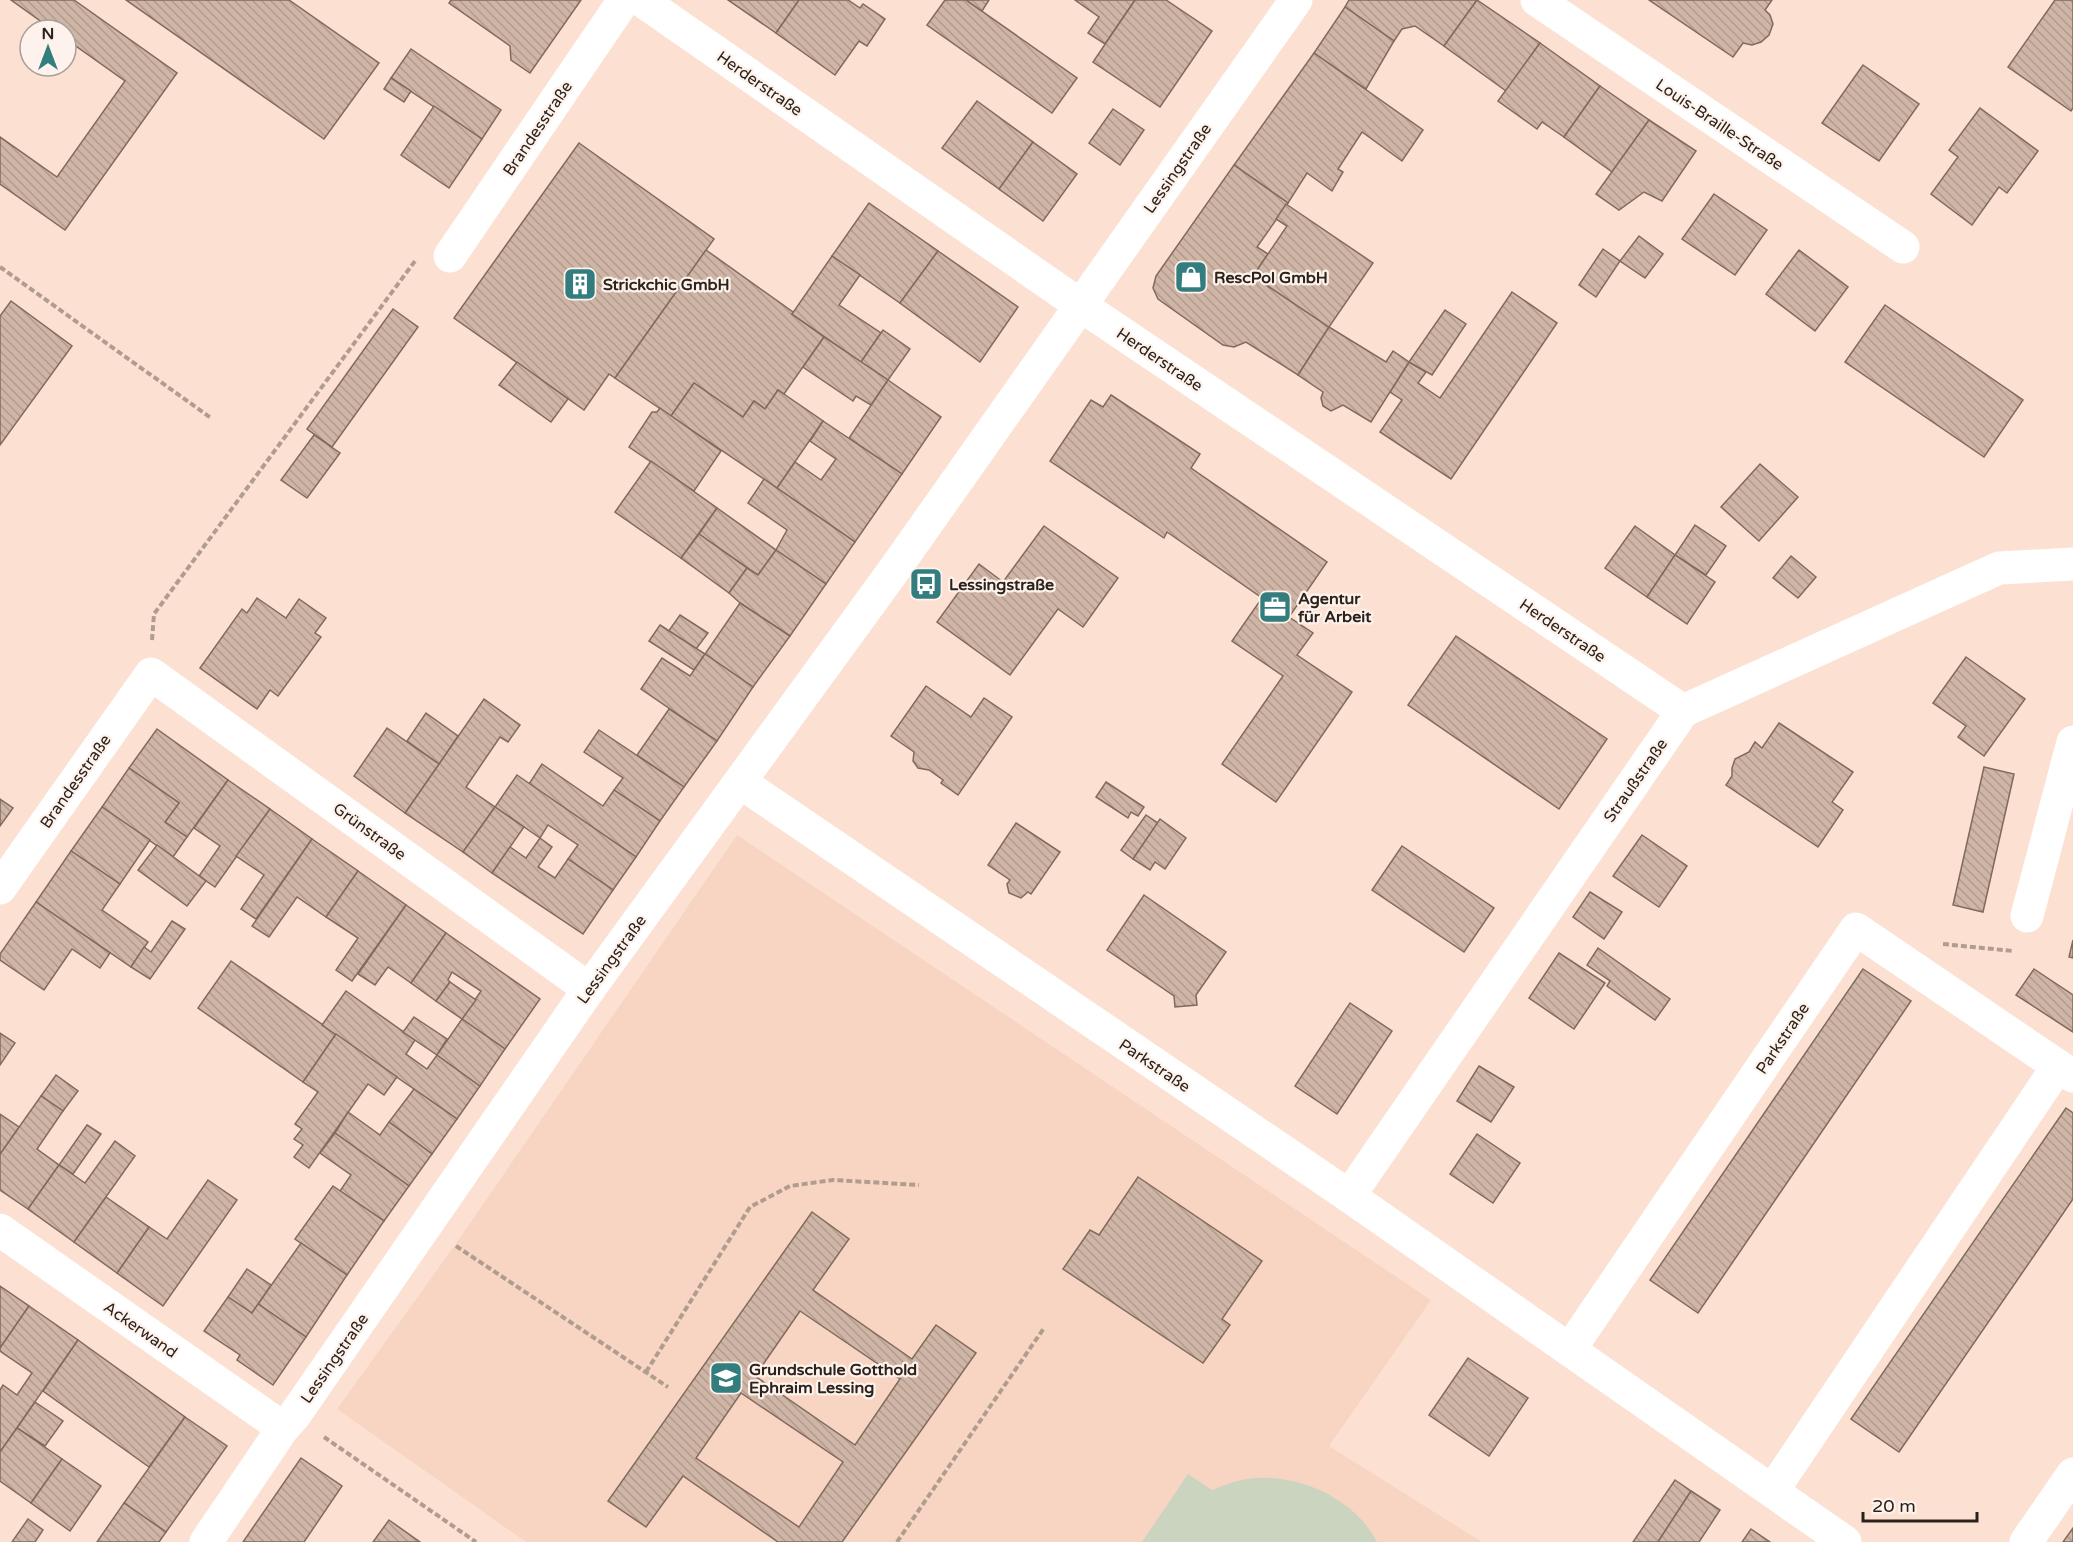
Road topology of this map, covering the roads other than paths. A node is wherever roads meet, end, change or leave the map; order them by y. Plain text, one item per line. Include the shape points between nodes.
1 (624, 0) edge
2 (641, 0) edge
3 (1296, 0) edge
4 (1537, 0) edge
5 (1903, 247) dead end
6 (450, 256) dead end
7 (1080, 305) junction
8 (2073, 564) edge
9 (151, 674) joint
10 (1683, 711) junction
11 (2073, 742) edge
12 (740, 782) junction
13 (0, 888) edge
14 (2027, 916) road end
15 (589, 989) junction
16 (2066, 1071) edge
17 (1348, 1196) junction
18 (0, 1230) edge
19 (1570, 1349) junction
20 (289, 1422) junction
21 (2073, 1474) edge
22 (1773, 1490) junction
23 (206, 1542) edge
24 (1845, 1542) edge
25 (2026, 1542) edge

1 - 6 street, Brandesstraße
2 - 7 street, Herderstraße
3 - 7 street, Lessingstraße
4 - 5 street, Louis-Braille-Straße
7 - 10 street, Herderstraße
7 - 12 street, Lessingstraße
8 - 10 street via 1999,568
9 - 13 street, Brandesstraße
9 - 15 street, Grünstraße
10 - 17 street, Straußstraße
11 - 14 street
12 - 15 street, Lessingstraße
12 - 17 street, Parkstraße
15 - 20 street, Lessingstraße
16 - 19 street, Parkstraße via 1856,929
16 - 22 street, Parkstraße
17 - 19 street, Parkstraße
18 - 20 street, Ackerwand
19 - 22 street, Parkstraße
20 - 23 street, Lessingstraße
21 - 25 street
22 - 24 street, Parkstraße

